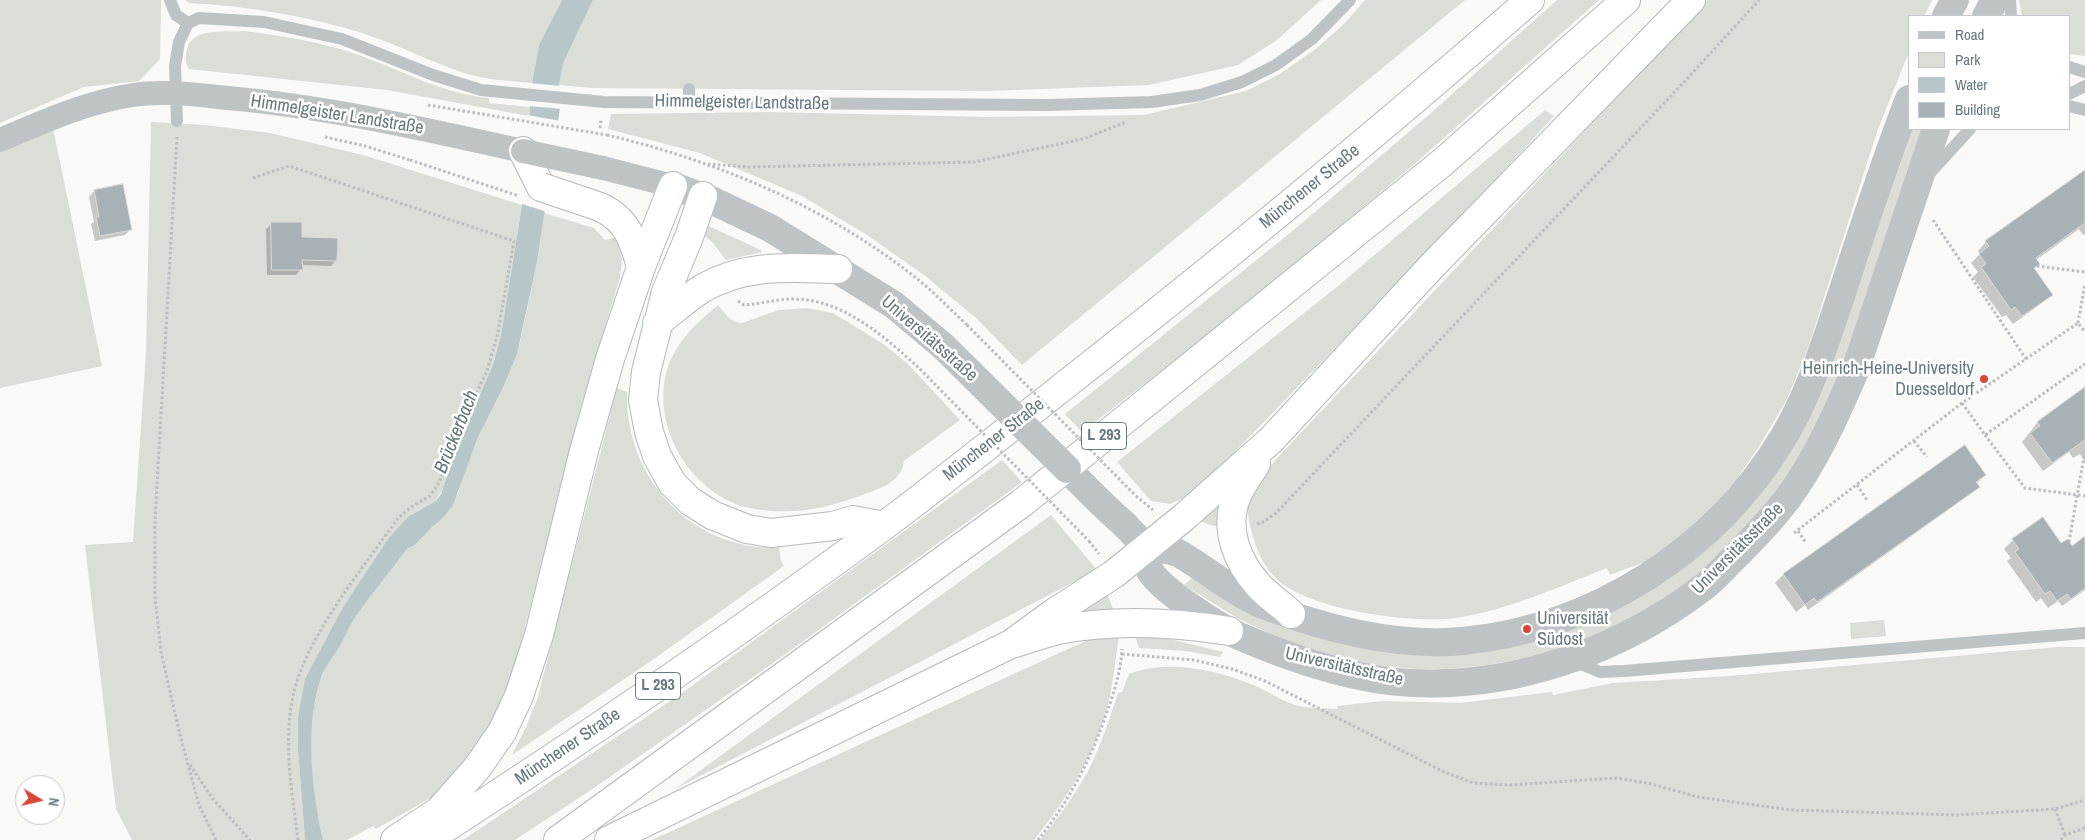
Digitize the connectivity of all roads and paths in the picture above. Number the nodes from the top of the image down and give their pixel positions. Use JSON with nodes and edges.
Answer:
{"nodes":[{"id":1,"x":170,"y":0,"type":"edge"},
{"id":2,"x":1350,"y":0,"type":"edge"},
{"id":3,"x":1530,"y":0,"type":"edge"},
{"id":4,"x":1626,"y":0,"type":"edge"},
{"id":5,"x":1691,"y":0,"type":"edge"},
{"id":6,"x":1759,"y":0,"type":"edge"},
{"id":7,"x":1995,"y":0,"type":"edge"},
{"id":8,"x":2010,"y":0,"type":"edge"},
{"id":9,"x":1964,"y":8,"type":"edge"},
{"id":10,"x":2011,"y":15,"type":"edge"},
{"id":11,"x":188,"y":24,"type":"junction"},
{"id":12,"x":2070,"y":67,"type":"edge"},
{"id":13,"x":2085,"y":72,"type":"edge"},
{"id":14,"x":2085,"y":86,"type":"edge"},
{"id":15,"x":176,"y":93,"type":"junction"},
{"id":16,"x":2070,"y":94,"type":"edge"},
{"id":17,"x":1152,"y":102,"type":"junction"},
{"id":18,"x":1908,"y":102,"type":"edge"},
{"id":19,"x":428,"y":105,"type":"dead end"},
{"id":20,"x":2070,"y":106,"type":"edge"},
{"id":21,"x":2085,"y":110,"type":"edge"},
{"id":22,"x":177,"y":121,"type":"joint"},
{"id":23,"x":1936,"y":130,"type":"edge"},
{"id":24,"x":1969,"y":130,"type":"edge"},
{"id":25,"x":317,"y":135,"type":"dead end"},
{"id":26,"x":0,"y":140,"type":"edge"},
{"id":27,"x":523,"y":151,"type":"junction"},
{"id":28,"x":708,"y":164,"type":"junction"},
{"id":29,"x":253,"y":178,"type":"dead end"},
{"id":30,"x":673,"y":186,"type":"junction"},
{"id":31,"x":1914,"y":191,"type":"junction"},
{"id":32,"x":703,"y":196,"type":"junction"},
{"id":33,"x":523,"y":198,"type":"dead end"},
{"id":34,"x":2037,"y":266,"type":"dead end"},
{"id":35,"x":641,"y":267,"type":"junction"},
{"id":36,"x":838,"y":269,"type":"junction"},
{"id":37,"x":2085,"y":272,"type":"edge"},
{"id":38,"x":2085,"y":284,"type":"edge"},
{"id":39,"x":657,"y":323,"type":"junction"},
{"id":40,"x":2078,"y":323,"type":"junction"},
{"id":41,"x":2085,"y":332,"type":"edge"},
{"id":42,"x":2026,"y":359,"type":"junction"},
{"id":43,"x":2085,"y":364,"type":"edge"},
{"id":44,"x":920,"y":369,"type":"dead end"},
{"id":45,"x":1962,"y":403,"type":"junction"},
{"id":46,"x":1985,"y":435,"type":"junction"},
{"id":47,"x":1271,"y":440,"type":"junction"},
{"id":48,"x":1914,"y":441,"type":"junction"},
{"id":49,"x":2085,"y":451,"type":"edge"},
{"id":50,"x":1928,"y":457,"type":"dead end"},
{"id":51,"x":1857,"y":485,"type":"junction"},
{"id":52,"x":2076,"y":495,"type":"junction"},
{"id":53,"x":1136,"y":496,"type":"dead end"},
{"id":54,"x":2085,"y":496,"type":"edge"},
{"id":55,"x":1867,"y":500,"type":"dead end"},
{"id":56,"x":884,"y":526,"type":"junction"},
{"id":57,"x":1232,"y":530,"type":"junction"},
{"id":58,"x":1798,"y":530,"type":"junction"},
{"id":59,"x":1790,"y":537,"type":"dead end"},
{"id":60,"x":1089,"y":540,"type":"dead end"},
{"id":61,"x":2070,"y":542,"type":"dead end"},
{"id":62,"x":1806,"y":543,"type":"dead end"},
{"id":63,"x":1148,"y":547,"type":"junction"},
{"id":64,"x":1291,"y":614,"type":"junction"},
{"id":65,"x":1229,"y":631,"type":"junction"},
{"id":66,"x":2085,"y":633,"type":"edge"},
{"id":67,"x":1010,"y":644,"type":"junction"},
{"id":68,"x":1571,"y":660,"type":"junction"},
{"id":69,"x":1289,"y":687,"type":"dead end"},
{"id":70,"x":1287,"y":692,"type":"junction"},
{"id":71,"x":188,"y":762,"type":"junction"},
{"id":72,"x":2085,"y":800,"type":"edge"},
{"id":73,"x":2054,"y":809,"type":"junction"},
{"id":74,"x":2085,"y":828,"type":"edge"},
{"id":75,"x":2065,"y":835,"type":"junction"},
{"id":76,"x":216,"y":840,"type":"edge"},
{"id":77,"x":250,"y":840,"type":"edge"},
{"id":78,"x":298,"y":840,"type":"edge"},
{"id":79,"x":396,"y":840,"type":"edge"},
{"id":80,"x":428,"y":840,"type":"edge"},
{"id":81,"x":558,"y":840,"type":"edge"},
{"id":82,"x":609,"y":840,"type":"edge"},
{"id":83,"x":1038,"y":840,"type":"edge"},
{"id":84,"x":2061,"y":840,"type":"edge"}],
"edges":[{"from":1,"to":11,"type":"lane"},
{"from":2,"to":17,"type":"lane","name":"Himmelgeister Landstraße"},
{"from":3,"to":56,"type":"highway","name":"Münchener Straße","number":"L 293"},
{"from":4,"to":81,"type":"highway","number":"L 293"},
{"from":5,"to":47,"type":"highway"},
{"from":6,"to":57,"type":"path"},
{"from":7,"to":9,"type":"street"},
{"from":8,"to":10,"type":"lane"},
{"from":11,"to":15,"type":"lane"},
{"from":11,"to":17,"type":"lane","name":"Himmelgeister Landstraße"},
{"from":12,"to":13,"type":"lane"},
{"from":14,"to":16,"type":"lane"},
{"from":15,"to":22,"type":"lane"},
{"from":15,"to":26,"type":"street","name":"Himmelgeister Landstraße"},
{"from":15,"to":27,"type":"street","name":"Himmelgeister Landstraße"},
{"from":17,"to":28,"type":"path"},
{"from":18,"to":64,"type":"street","name":"Universitätsstraße"},
{"from":19,"to":28,"type":"path","bridge":true},
{"from":20,"to":21,"type":"lane"},
{"from":22,"to":71,"type":"path"},
{"from":23,"to":31,"type":"street","name":"Universitätsstraße"},
{"from":24,"to":31,"type":"lane"},
{"from":25,"to":33,"type":"path","bridge":true},
{"from":27,"to":30,"type":"street","name":"Himmelgeister Landstraße","bridge":true},
{"from":27,"to":35,"type":"highway","bridge":true},
{"from":28,"to":53,"type":"path","bridge":true},
{"from":29,"to":78,"type":"path"},
{"from":30,"to":32,"type":"street","name":"Universitätsstraße"},
{"from":30,"to":35,"type":"highway"},
{"from":31,"to":42,"type":"path"},
{"from":31,"to":68,"type":"street","name":"Universitätsstraße"},
{"from":32,"to":36,"type":"street","name":"Universitätsstraße"},
{"from":32,"to":39,"type":"highway"},
{"from":34,"to":37,"type":"path"},
{"from":35,"to":79,"type":"highway"},
{"from":36,"to":39,"type":"highway"},
{"from":36,"to":63,"type":"street","name":"Universitätsstraße","bridge":true},
{"from":38,"to":40,"type":"path"},
{"from":39,"to":56,"type":"highway"},
{"from":40,"to":41,"type":"path"},
{"from":40,"to":42,"type":"path"},
{"from":42,"to":45,"type":"path"},
{"from":43,"to":46,"type":"path"},
{"from":44,"to":60,"type":"path","bridge":true},
{"from":45,"to":46,"type":"path"},
{"from":45,"to":48,"type":"path"},
{"from":46,"to":52,"type":"path"},
{"from":47,"to":57,"type":"highway"},
{"from":47,"to":63,"type":"highway"},
{"from":48,"to":50,"type":"path"},
{"from":48,"to":51,"type":"path"},
{"from":49,"to":52,"type":"path"},
{"from":51,"to":55,"type":"path"},
{"from":51,"to":58,"type":"path"},
{"from":52,"to":54,"type":"path"},
{"from":52,"to":61,"type":"path"},
{"from":56,"to":80,"type":"highway","name":"Münchener Straße","number":"L 293"},
{"from":57,"to":64,"type":"highway"},
{"from":58,"to":59,"type":"path"},
{"from":58,"to":62,"type":"path"},
{"from":63,"to":64,"type":"street","name":"Universitätsstraße"},
{"from":63,"to":65,"type":"street","name":"Universitätsstraße"},
{"from":63,"to":67,"type":"highway"},
{"from":65,"to":67,"type":"highway"},
{"from":65,"to":68,"type":"street","name":"Universitätsstraße"},
{"from":66,"to":68,"type":"lane"},
{"from":67,"to":82,"type":"highway"},
{"from":69,"to":70,"type":"path"},
{"from":70,"to":73,"type":"path"},
{"from":70,"to":83,"type":"path"},
{"from":71,"to":76,"type":"path"},
{"from":71,"to":77,"type":"path"},
{"from":72,"to":73,"type":"path"},
{"from":73,"to":75,"type":"path"},
{"from":74,"to":75,"type":"path"},
{"from":75,"to":84,"type":"path"}]}
